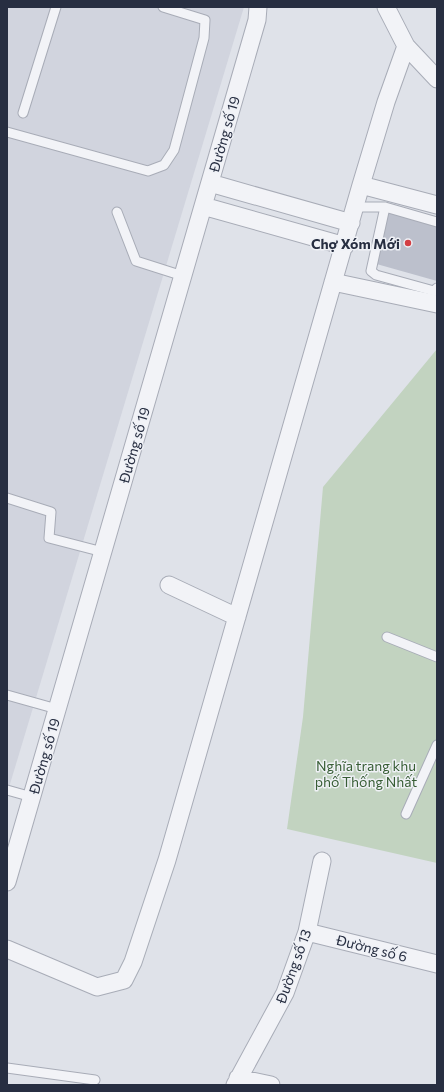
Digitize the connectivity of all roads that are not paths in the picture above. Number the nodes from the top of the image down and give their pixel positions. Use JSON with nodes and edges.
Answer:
{"nodes":[{"id":1,"x":56,"y":7,"type":"edge"},
{"id":2,"x":163,"y":7,"type":"edge"},
{"id":3,"x":258,"y":7,"type":"edge"},
{"id":4,"x":386,"y":7,"type":"edge"},
{"id":5,"x":406,"y":46,"type":"junction"},
{"id":6,"x":437,"y":79,"type":"edge"},
{"id":7,"x":23,"y":113,"type":"dead end"},
{"id":8,"x":7,"y":132,"type":"edge"},
{"id":9,"x":210,"y":184,"type":"junction"},
{"id":10,"x":361,"y":186,"type":"junction"},
{"id":11,"x":437,"y":204,"type":"edge"},
{"id":12,"x":203,"y":206,"type":"junction"},
{"id":13,"x":356,"y":207,"type":"junction"},
{"id":14,"x":385,"y":207,"type":"junction"},
{"id":15,"x":116,"y":212,"type":"dead end"},
{"id":16,"x":437,"y":222,"type":"edge"},
{"id":17,"x":351,"y":223,"type":"junction"},
{"id":18,"x":344,"y":246,"type":"junction"},
{"id":19,"x":183,"y":276,"type":"junction"},
{"id":20,"x":333,"y":282,"type":"junction"},
{"id":21,"x":437,"y":288,"type":"edge"},
{"id":22,"x":437,"y":304,"type":"edge"},
{"id":23,"x":7,"y":498,"type":"edge"},
{"id":24,"x":103,"y":552,"type":"junction"},
{"id":25,"x":169,"y":585,"type":"dead end"},
{"id":26,"x":237,"y":617,"type":"junction"},
{"id":27,"x":387,"y":637,"type":"dead end"},
{"id":28,"x":437,"y":657,"type":"edge"},
{"id":29,"x":7,"y":695,"type":"edge"},
{"id":30,"x":57,"y":709,"type":"junction"},
{"id":31,"x":437,"y":745,"type":"edge"},
{"id":32,"x":7,"y":790,"type":"edge"},
{"id":33,"x":32,"y":798,"type":"junction"},
{"id":34,"x":406,"y":814,"type":"dead end"},
{"id":35,"x":322,"y":861,"type":"dead end"},
{"id":36,"x":7,"y":882,"type":"edge"},
{"id":37,"x":307,"y":932,"type":"junction"},
{"id":38,"x":7,"y":949,"type":"edge"},
{"id":39,"x":437,"y":964,"type":"edge"},
{"id":40,"x":7,"y":1068,"type":"edge"},
{"id":41,"x":95,"y":1080,"type":"dead end"},
{"id":42,"x":236,"y":1082,"type":"edge"},
{"id":43,"x":271,"y":1085,"type":"edge"}],
"edges":[{"from":1,"to":7,"type":"lane"},
{"from":2,"to":8,"type":"lane"},
{"from":3,"to":9,"type":"street","name":"Đường số 19"},
{"from":4,"to":5,"type":"street"},
{"from":5,"to":6,"type":"street"},
{"from":5,"to":10,"type":"street"},
{"from":9,"to":12,"type":"street","name":"Đường số 19"},
{"from":9,"to":17,"type":"street"},
{"from":10,"to":11,"type":"street"},
{"from":10,"to":13,"type":"street"},
{"from":12,"to":18,"type":"street"},
{"from":12,"to":19,"type":"street","name":"Đường số 19"},
{"from":13,"to":14,"type":"lane"},
{"from":13,"to":17,"type":"street"},
{"from":14,"to":16,"type":"lane"},
{"from":14,"to":21,"type":"lane"},
{"from":15,"to":19,"type":"lane"},
{"from":17,"to":18,"type":"street"},
{"from":18,"to":20,"type":"street"},
{"from":19,"to":24,"type":"street","name":"Đường số 19"},
{"from":20,"to":22,"type":"street"},
{"from":20,"to":26,"type":"street"},
{"from":23,"to":24,"type":"lane"},
{"from":24,"to":30,"type":"street","name":"Đường số 19"},
{"from":25,"to":26,"type":"street"},
{"from":26,"to":38,"type":"street"},
{"from":27,"to":28,"type":"lane"},
{"from":29,"to":30,"type":"lane"},
{"from":30,"to":33,"type":"street","name":"Đường số 19"},
{"from":31,"to":34,"type":"lane"},
{"from":32,"to":33,"type":"lane"},
{"from":33,"to":36,"type":"street","name":"Đường số 19"},
{"from":35,"to":37,"type":"street","name":"Đường số 13"},
{"from":37,"to":39,"type":"street","name":"Đường số 6"},
{"from":37,"to":42,"type":"street","name":"Đường số 13"},
{"from":40,"to":41,"type":"lane"},
{"from":42,"to":43,"type":"street"}]}
